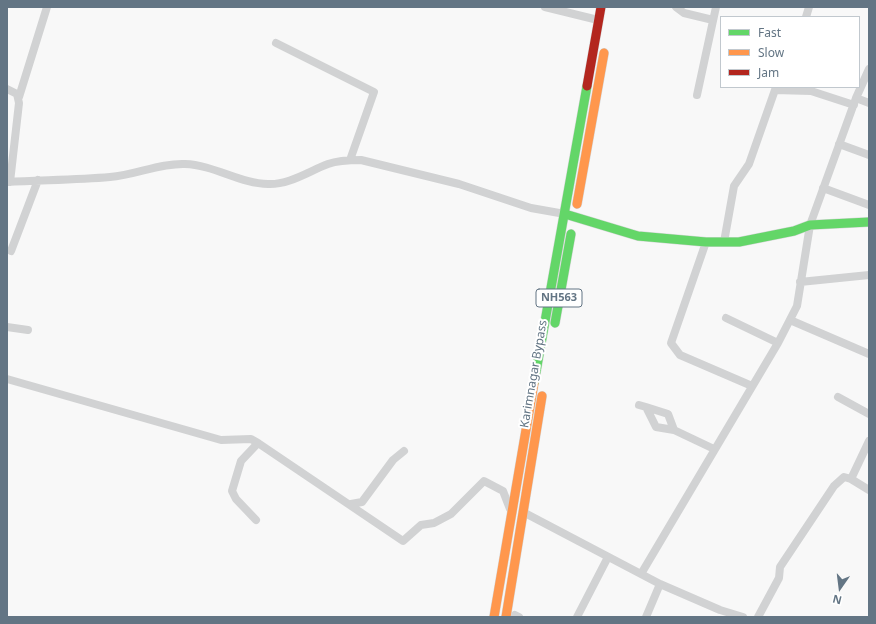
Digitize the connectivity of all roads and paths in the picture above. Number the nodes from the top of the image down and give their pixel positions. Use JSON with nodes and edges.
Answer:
{"nodes":[{"id":1,"x":47,"y":7,"type":"edge"},
{"id":2,"x":545,"y":7,"type":"edge"},
{"id":3,"x":601,"y":7,"type":"edge"},
{"id":4,"x":676,"y":7,"type":"edge"},
{"id":5,"x":716,"y":7,"type":"edge"},
{"id":6,"x":598,"y":20,"type":"junction"},
{"id":7,"x":713,"y":20,"type":"junction"},
{"id":8,"x":276,"y":43,"type":"dead end"},
{"id":9,"x":605,"y":44,"type":"dead end"},
{"id":10,"x":869,"y":69,"type":"edge"},
{"id":11,"x":776,"y":88,"type":"edge"},
{"id":12,"x":7,"y":89,"type":"edge"},
{"id":13,"x":808,"y":89,"type":"edge"},
{"id":14,"x":697,"y":95,"type":"dead end"},
{"id":15,"x":19,"y":97,"type":"junction"},
{"id":16,"x":855,"y":102,"type":"junction"},
{"id":17,"x":869,"y":103,"type":"edge"},
{"id":18,"x":839,"y":144,"type":"junction"},
{"id":19,"x":869,"y":155,"type":"edge"},
{"id":20,"x":350,"y":160,"type":"junction"},
{"id":21,"x":38,"y":180,"type":"junction"},
{"id":22,"x":9,"y":182,"type":"edge"},
{"id":23,"x":823,"y":188,"type":"junction"},
{"id":24,"x":869,"y":205,"type":"edge"},
{"id":25,"x":565,"y":214,"type":"junction"},
{"id":26,"x":575,"y":217,"type":"junction"},
{"id":27,"x":869,"y":222,"type":"edge"},
{"id":28,"x":810,"y":225,"type":"junction"},
{"id":29,"x":706,"y":242,"type":"junction"},
{"id":30,"x":724,"y":242,"type":"junction"},
{"id":31,"x":11,"y":251,"type":"dead end"},
{"id":32,"x":869,"y":274,"type":"edge"},
{"id":33,"x":800,"y":282,"type":"junction"},
{"id":34,"x":726,"y":318,"type":"dead end"},
{"id":35,"x":790,"y":320,"type":"junction"},
{"id":36,"x":7,"y":327,"type":"edge"},
{"id":37,"x":28,"y":330,"type":"dead end"},
{"id":38,"x":553,"y":333,"type":"dead end"},
{"id":39,"x":778,"y":343,"type":"junction"},
{"id":40,"x":869,"y":354,"type":"edge"},
{"id":41,"x":549,"y":355,"type":"dead end"},
{"id":42,"x":7,"y":380,"type":"edge"},
{"id":43,"x":752,"y":386,"type":"junction"},
{"id":44,"x":838,"y":397,"type":"dead end"},
{"id":45,"x":869,"y":414,"type":"edge"},
{"id":46,"x":674,"y":430,"type":"junction"},
{"id":47,"x":869,"y":441,"type":"edge"},
{"id":48,"x":258,"y":443,"type":"junction"},
{"id":49,"x":714,"y":449,"type":"junction"},
{"id":50,"x":404,"y":451,"type":"dead end"},
{"id":51,"x":851,"y":478,"type":"junction"},
{"id":52,"x":869,"y":490,"type":"edge"},
{"id":53,"x":351,"y":504,"type":"junction"},
{"id":54,"x":511,"y":510,"type":"junction"},
{"id":55,"x":523,"y":512,"type":"junction"},
{"id":56,"x":256,"y":520,"type":"dead end"},
{"id":57,"x":608,"y":557,"type":"junction"},
{"id":58,"x":641,"y":574,"type":"junction"},
{"id":59,"x":660,"y":584,"type":"junction"},
{"id":60,"x":510,"y":589,"type":"junction"},
{"id":61,"x":514,"y":616,"type":"edge"},
{"id":62,"x":494,"y":617,"type":"edge"},
{"id":63,"x":578,"y":617,"type":"edge"},
{"id":64,"x":646,"y":617,"type":"edge"},
{"id":65,"x":742,"y":617,"type":"edge"},
{"id":66,"x":758,"y":617,"type":"edge"}],
"edges":[{"from":1,"to":15,"type":"street"},
{"from":2,"to":6,"type":"street"},
{"from":3,"to":6,"type":"main road","number":"NH563"},
{"from":4,"to":7,"type":"street"},
{"from":5,"to":7,"type":"street"},
{"from":6,"to":25,"type":"main road","number":"NH563"},
{"from":7,"to":14,"type":"street"},
{"from":8,"to":20,"type":"street"},
{"from":9,"to":26,"type":"main road","name":"Karimnagar Bypass","number":"NH563"},
{"from":10,"to":16,"type":"street"},
{"from":11,"to":13,"type":"street"},
{"from":11,"to":30,"type":"street"},
{"from":12,"to":15,"type":"street"},
{"from":13,"to":16,"type":"street"},
{"from":15,"to":22,"type":"street"},
{"from":16,"to":17,"type":"street"},
{"from":16,"to":18,"type":"street"},
{"from":18,"to":19,"type":"street"},
{"from":18,"to":23,"type":"street"},
{"from":20,"to":21,"type":"street"},
{"from":20,"to":25,"type":"street"},
{"from":21,"to":22,"type":"street"},
{"from":21,"to":31,"type":"street"},
{"from":23,"to":24,"type":"street"},
{"from":23,"to":28,"type":"street"},
{"from":25,"to":26,"type":"main road"},
{"from":25,"to":54,"type":"main road","number":"NH563"},
{"from":26,"to":29,"type":"main road"},
{"from":26,"to":38,"type":"main road","name":"Karimnagar Bypass","number":"NH563"},
{"from":27,"to":28,"type":"main road"},
{"from":28,"to":30,"type":"main road"},
{"from":28,"to":33,"type":"street"},
{"from":29,"to":30,"type":"main road"},
{"from":29,"to":43,"type":"street"},
{"from":32,"to":33,"type":"street"},
{"from":33,"to":35,"type":"street"},
{"from":34,"to":39,"type":"street"},
{"from":35,"to":39,"type":"street"},
{"from":35,"to":40,"type":"street"},
{"from":36,"to":37,"type":"street"},
{"from":39,"to":43,"type":"street"},
{"from":41,"to":55,"type":"main road","name":"Karimnagar Bypass"},
{"from":42,"to":48,"type":"street"},
{"from":43,"to":49,"type":"street"},
{"from":44,"to":45,"type":"street"},
{"from":46,"to":46,"type":"street"},
{"from":46,"to":49,"type":"street"},
{"from":47,"to":51,"type":"street"},
{"from":48,"to":53,"type":"street"},
{"from":48,"to":56,"type":"street"},
{"from":49,"to":58,"type":"street"},
{"from":50,"to":53,"type":"street"},
{"from":51,"to":52,"type":"street"},
{"from":51,"to":66,"type":"street"},
{"from":53,"to":54,"type":"street"},
{"from":54,"to":62,"type":"main road","number":"NH563"},
{"from":55,"to":57,"type":"street"},
{"from":55,"to":60,"type":"main road","name":"Karimnagar Bypass"},
{"from":57,"to":58,"type":"street"},
{"from":57,"to":63,"type":"street"},
{"from":58,"to":59,"type":"street"},
{"from":59,"to":64,"type":"street"},
{"from":59,"to":65,"type":"street"},
{"from":60,"to":61,"type":"main road"},
{"from":60,"to":61,"type":"main road","name":"Karimnagar Bypass"}]}
